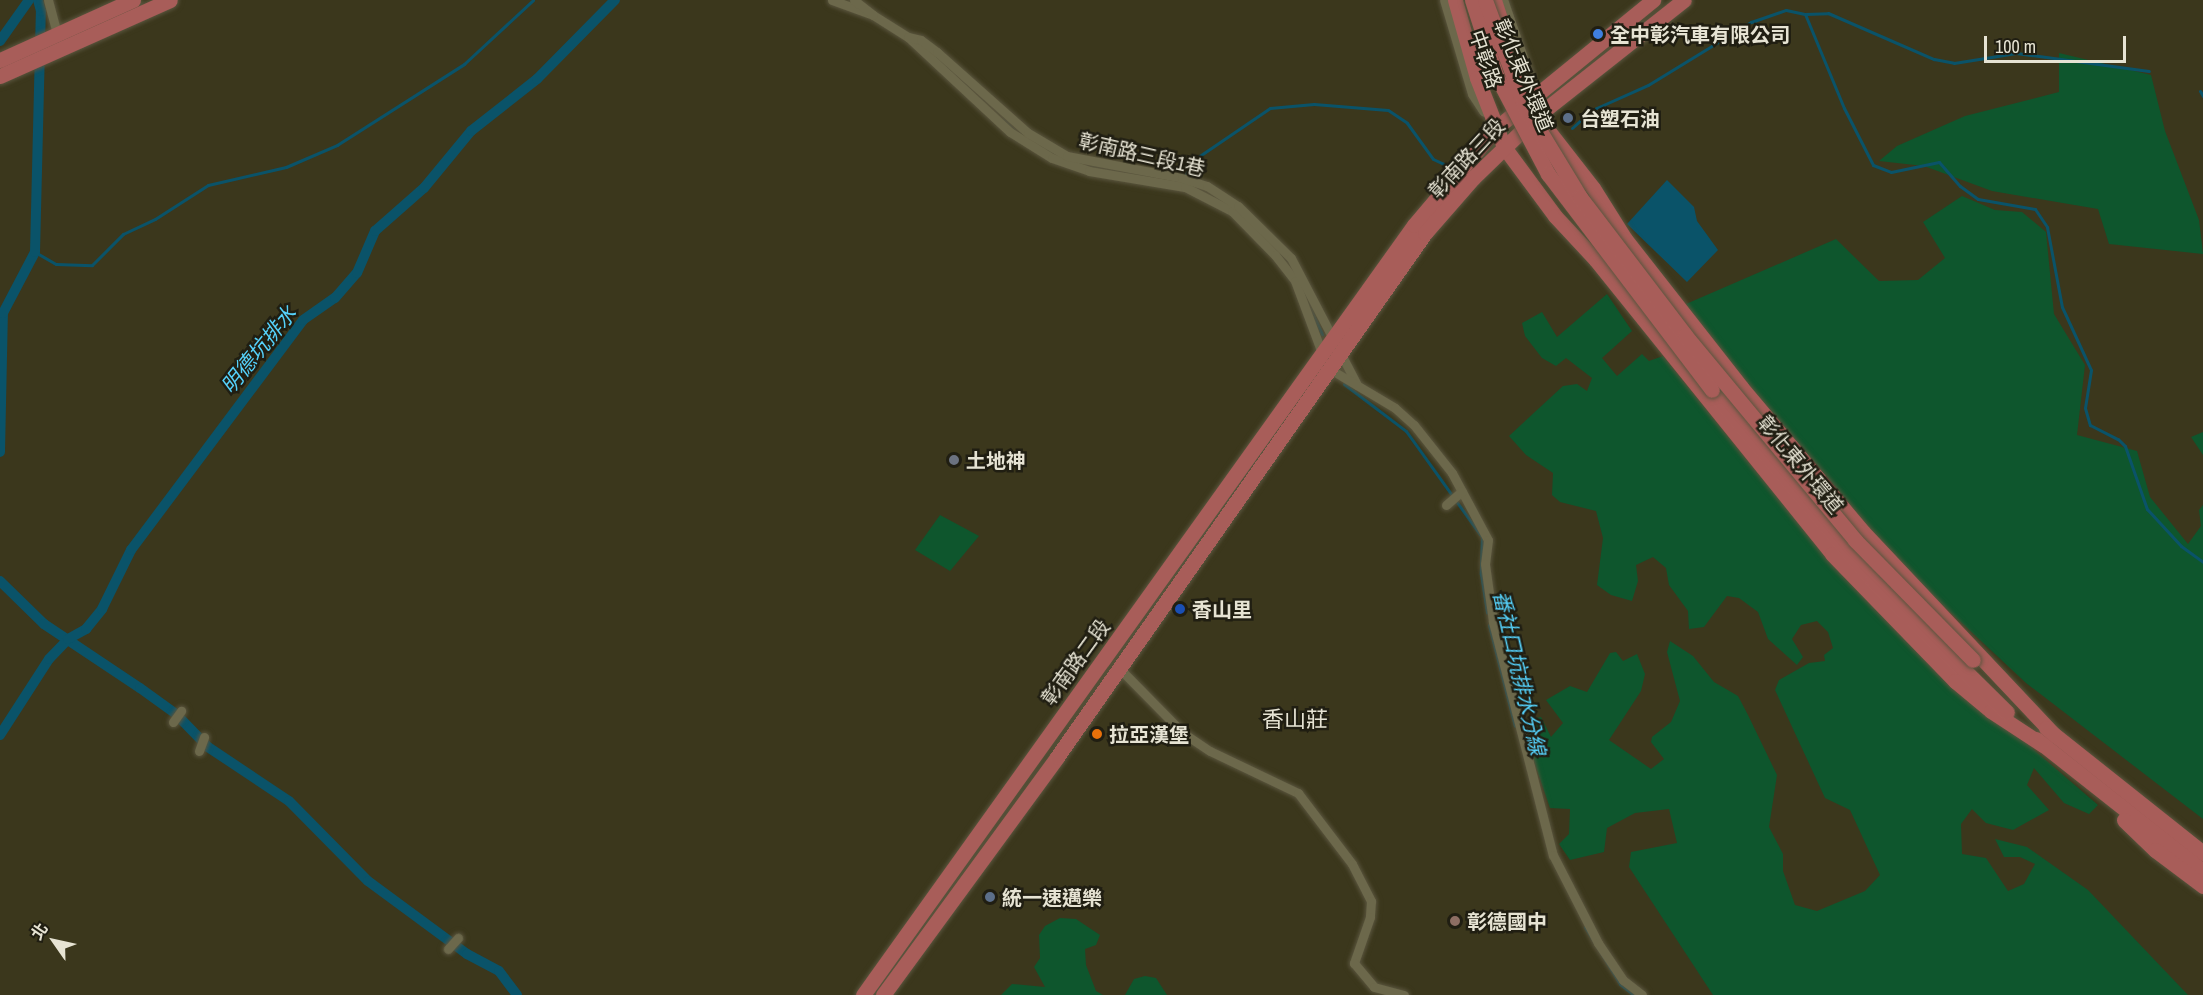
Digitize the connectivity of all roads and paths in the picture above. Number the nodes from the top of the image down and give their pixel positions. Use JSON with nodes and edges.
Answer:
{"nodes":[{"id":1,"x":48,"y":0,"type":"edge"},
{"id":2,"x":133,"y":0,"type":"edge"},
{"id":3,"x":170,"y":0,"type":"edge"},
{"id":4,"x":832,"y":0,"type":"edge"},
{"id":5,"x":854,"y":0,"type":"edge"},
{"id":6,"x":1446,"y":0,"type":"edge"},
{"id":7,"x":1455,"y":0,"type":"edge"},
{"id":8,"x":1472,"y":0,"type":"edge"},
{"id":9,"x":1485,"y":0,"type":"edge"},
{"id":10,"x":1494,"y":0,"type":"edge"},
{"id":11,"x":1502,"y":0,"type":"edge"},
{"id":12,"x":1653,"y":0,"type":"edge"},
{"id":13,"x":1684,"y":0,"type":"edge"},
{"id":14,"x":873,"y":15,"type":"junction"},
{"id":15,"x":57,"y":34,"type":"junction"},
{"id":16,"x":908,"y":37,"type":"junction"},
{"id":17,"x":0,"y":60,"type":"edge"},
{"id":18,"x":0,"y":76,"type":"edge"},
{"id":19,"x":1529,"y":98,"type":"junction"},
{"id":20,"x":1537,"y":116,"type":"junction"},
{"id":21,"x":1496,"y":128,"type":"junction"},
{"id":22,"x":1504,"y":147,"type":"junction"},
{"id":23,"x":1331,"y":340,"type":"junction"},
{"id":24,"x":1322,"y":354,"type":"junction"},
{"id":25,"x":1341,"y":356,"type":"junction"},
{"id":26,"x":1330,"y":372,"type":"junction"},
{"id":27,"x":1357,"y":385,"type":"junction"},
{"id":28,"x":1462,"y":491,"type":"junction"},
{"id":29,"x":1446,"y":505,"type":"dead end"},
{"id":30,"x":1106,"y":655,"type":"junction"},
{"id":31,"x":1968,"y":666,"type":"junction"},
{"id":32,"x":1119,"y":668,"type":"junction"},
{"id":33,"x":181,"y":711,"type":"dead end"},
{"id":34,"x":173,"y":722,"type":"dead end"},
{"id":35,"x":204,"y":737,"type":"dead end"},
{"id":36,"x":2048,"y":740,"type":"junction"},
{"id":37,"x":199,"y":751,"type":"dead end"},
{"id":38,"x":2102,"y":785,"type":"junction"},
{"id":39,"x":2203,"y":843,"type":"edge"},
{"id":40,"x":2203,"y":853,"type":"edge"},
{"id":41,"x":2203,"y":871,"type":"edge"},
{"id":42,"x":2203,"y":886,"type":"edge"},
{"id":43,"x":458,"y":938,"type":"dead end"},
{"id":44,"x":448,"y":949,"type":"dead end"},
{"id":45,"x":878,"y":974,"type":"junction"},
{"id":46,"x":888,"y":989,"type":"edge"},
{"id":47,"x":863,"y":995,"type":"edge"},
{"id":48,"x":1404,"y":995,"type":"edge"},
{"id":49,"x":1642,"y":995,"type":"edge"}],
"edges":[{"from":1,"to":15,"type":"street"},
{"from":2,"to":15,"type":"main road"},
{"from":3,"to":18,"type":"main road"},
{"from":4,"to":14,"type":"street","name":"彰南路三段1巷"},
{"from":5,"to":14,"type":"street","name":"彰南路三段1巷"},
{"from":6,"to":21,"type":"street","name":"中彰路"},
{"from":7,"to":21,"type":"main road"},
{"from":8,"to":31,"type":"main road","name":"彰化東外環道","bridge":true},
{"from":9,"to":31,"type":"main road","name":"彰化東外環道","bridge":true},
{"from":10,"to":19,"type":"main road","name":"彰化東外環道"},
{"from":11,"to":19,"type":"street","name":"中彰路"},
{"from":12,"to":19,"type":"main road","name":"彰南路三段"},
{"from":13,"to":20,"type":"main road","name":"彰南路三段"},
{"from":14,"to":16,"type":"street","name":"彰南路三段1巷"},
{"from":15,"to":17,"type":"main road"},
{"from":16,"to":23,"type":"street","name":"彰南路三段1巷"},
{"from":16,"to":24,"type":"street","name":"彰南路三段1巷"},
{"from":19,"to":20,"type":"main road","name":"彰化東外環道"},
{"from":19,"to":21,"type":"main road","name":"彰南路三段"},
{"from":20,"to":22,"type":"main road","name":"彰南路三段"},
{"from":20,"to":36,"type":"main road","name":"彰化東外環道"},
{"from":21,"to":22,"type":"main road"},
{"from":21,"to":23,"type":"main road","name":"彰南路三段"},
{"from":22,"to":25,"type":"main road","name":"彰南路三段"},
{"from":22,"to":36,"type":"main road"},
{"from":23,"to":24,"type":"main road","name":"彰南路三段"},
{"from":23,"to":25,"type":"street","name":"彰南路三段1巷"},
{"from":24,"to":26,"type":"street","name":"彰南路三段1巷"},
{"from":24,"to":30,"type":"main road","name":"彰南路二段"},
{"from":25,"to":26,"type":"main road","name":"彰南路三段"},
{"from":25,"to":27,"type":"street","name":"彰南路三段1巷"},
{"from":26,"to":27,"type":"street"},
{"from":26,"to":32,"type":"main road","name":"彰南路二段"},
{"from":27,"to":28,"type":"street"},
{"from":28,"to":29,"type":"street"},
{"from":28,"to":49,"type":"street"},
{"from":30,"to":32,"type":"main road"},
{"from":30,"to":45,"type":"main road","name":"彰南路二段"},
{"from":31,"to":36,"type":"main road","name":"彰化東外環道"},
{"from":32,"to":46,"type":"main road","name":"彰南路二段"},
{"from":32,"to":48,"type":"street"},
{"from":33,"to":34,"type":"street"},
{"from":35,"to":37,"type":"street"},
{"from":36,"to":38,"type":"main road","name":"彰化東外環道"},
{"from":38,"to":39,"type":"main road"},
{"from":38,"to":40,"type":"main road","name":"彰化東外環道"},
{"from":38,"to":41,"type":"main road","name":"彰化東外環道"},
{"from":38,"to":42,"type":"main road"},
{"from":43,"to":44,"type":"street"},
{"from":45,"to":46,"type":"main road"},
{"from":45,"to":47,"type":"main road","name":"彰南路二段"}]}
